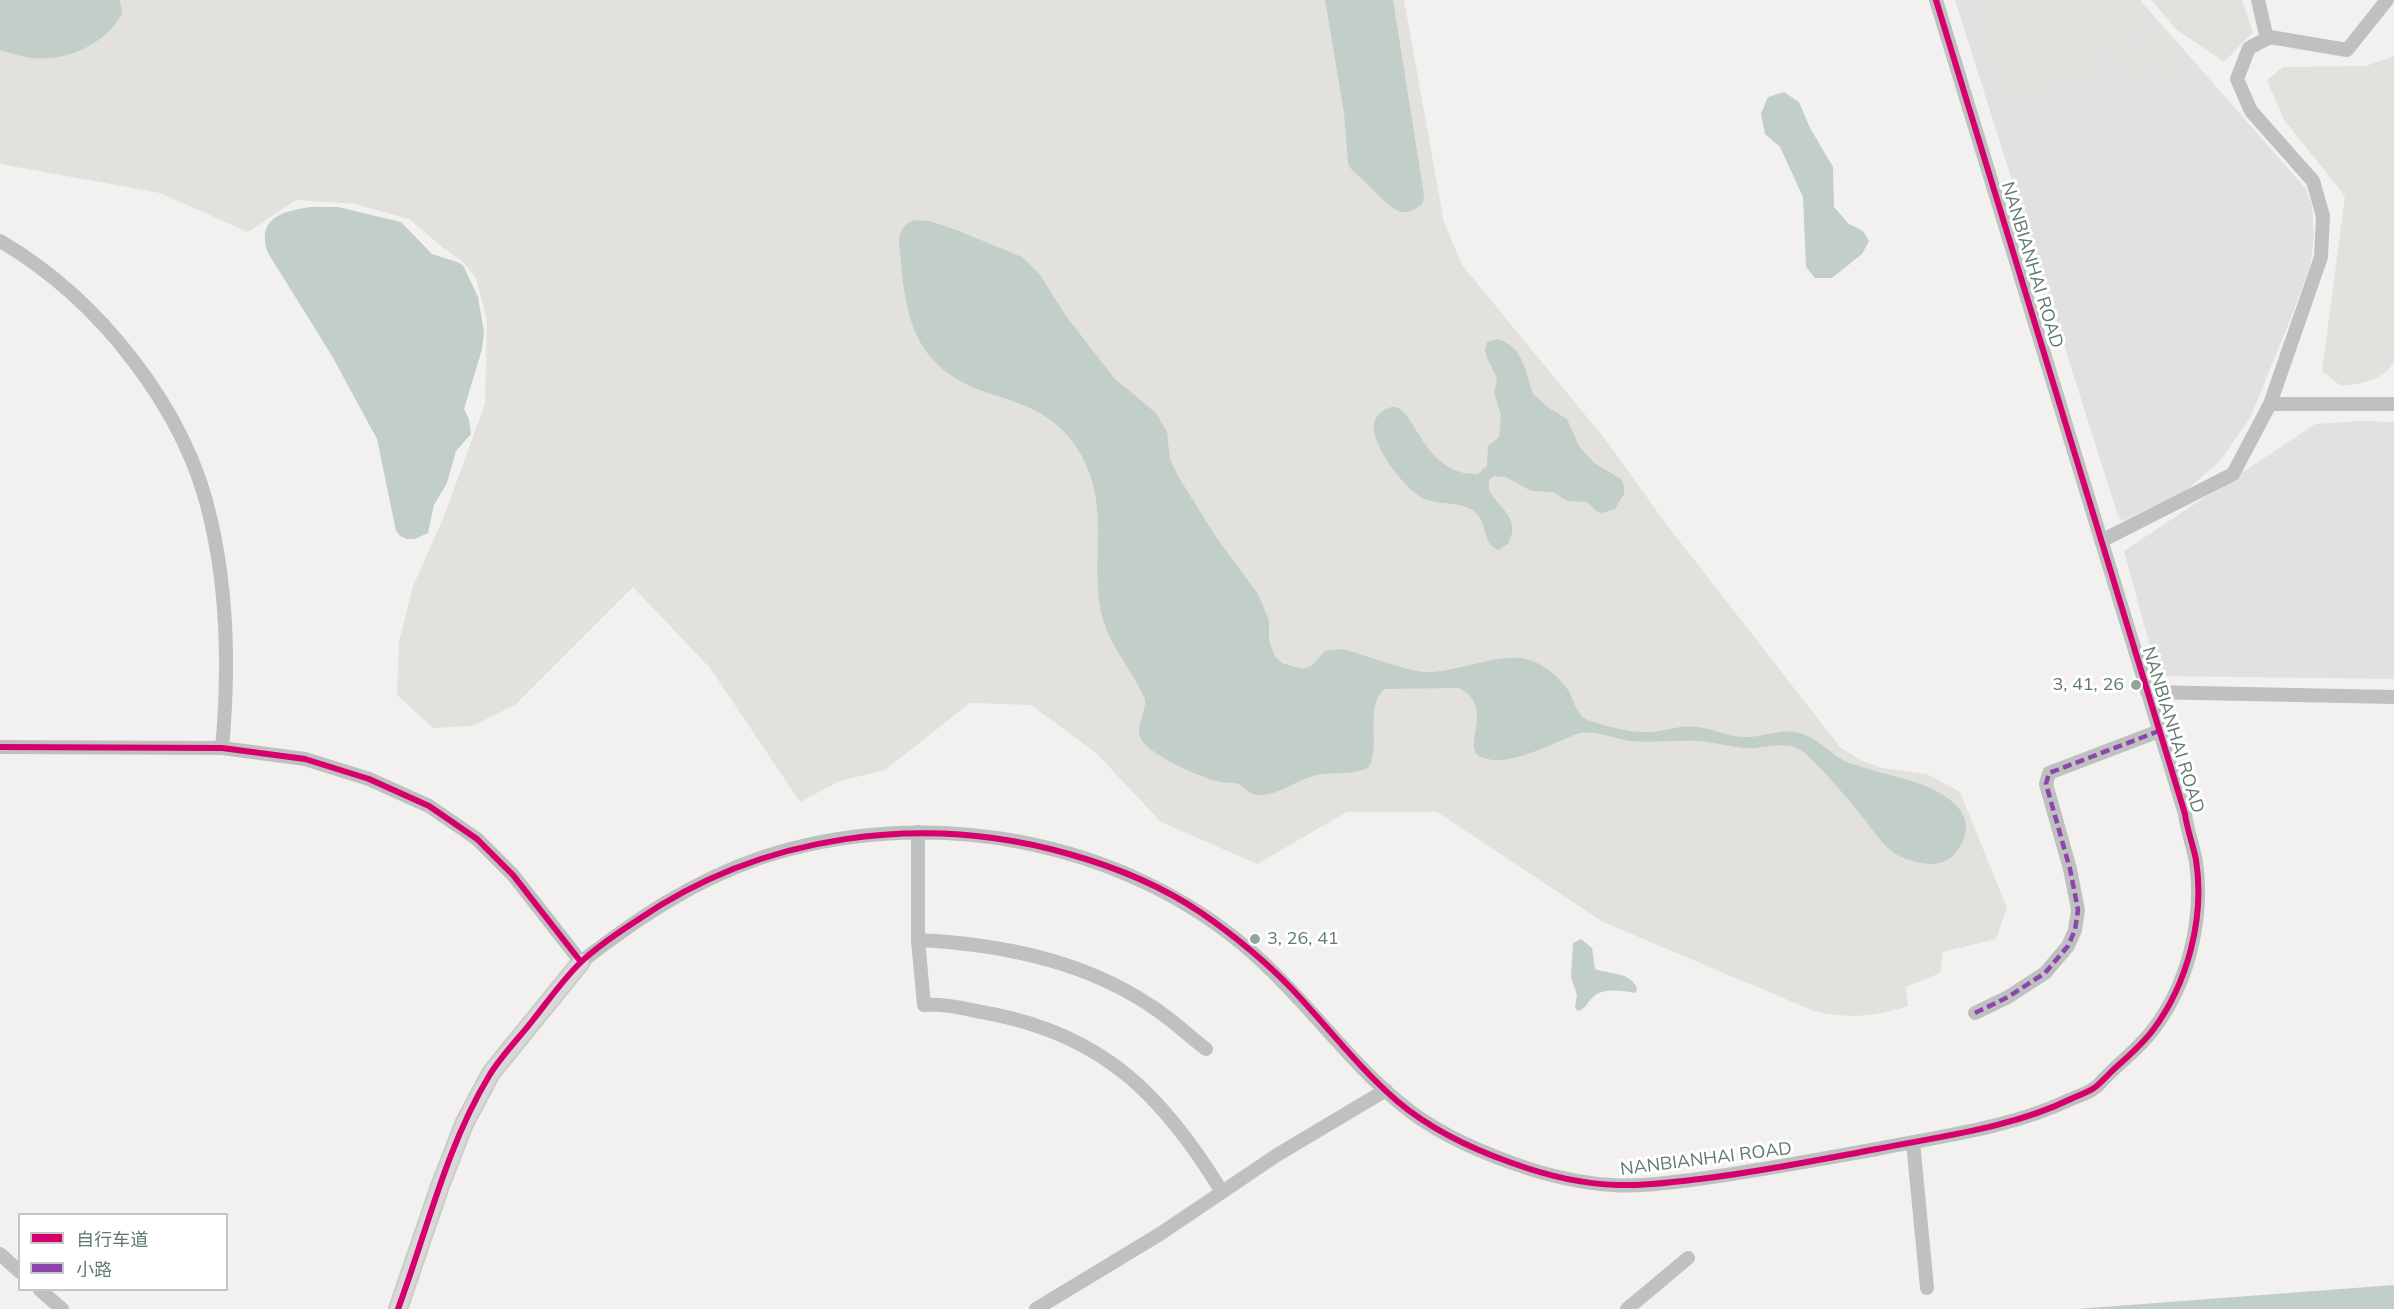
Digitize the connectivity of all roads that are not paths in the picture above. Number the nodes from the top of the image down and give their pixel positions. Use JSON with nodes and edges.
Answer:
{"nodes":[{"id":1,"x":1936,"y":0,"type":"edge"},
{"id":2,"x":2258,"y":0,"type":"edge"},
{"id":3,"x":2387,"y":0,"type":"edge"},
{"id":4,"x":2267,"y":39,"type":"junction"},
{"id":5,"x":0,"y":241,"type":"edge"},
{"id":6,"x":2270,"y":404,"type":"junction"},
{"id":7,"x":2394,"y":404,"type":"edge"},
{"id":8,"x":2101,"y":541,"type":"junction"},
{"id":9,"x":2147,"y":692,"type":"junction"},
{"id":10,"x":2394,"y":698,"type":"edge"},
{"id":11,"x":2159,"y":731,"type":"junction"},
{"id":12,"x":0,"y":747,"type":"edge"},
{"id":13,"x":222,"y":748,"type":"junction"},
{"id":14,"x":918,"y":832,"type":"junction"},
{"id":15,"x":918,"y":940,"type":"junction"},
{"id":16,"x":581,"y":962,"type":"junction"},
{"id":17,"x":1975,"y":1013,"type":"dead end"},
{"id":18,"x":1206,"y":1049,"type":"dead end"},
{"id":19,"x":1386,"y":1090,"type":"junction"},
{"id":20,"x":1914,"y":1142,"type":"junction"},
{"id":21,"x":1222,"y":1192,"type":"junction"},
{"id":22,"x":0,"y":1254,"type":"edge"},
{"id":23,"x":1688,"y":1258,"type":"dead end"},
{"id":24,"x":18,"y":1270,"type":"edge"},
{"id":25,"x":1928,"y":1288,"type":"dead end"},
{"id":26,"x":41,"y":1291,"type":"edge"},
{"id":27,"x":62,"y":1309,"type":"edge"},
{"id":28,"x":398,"y":1309,"type":"edge"},
{"id":29,"x":1036,"y":1309,"type":"edge"},
{"id":30,"x":1627,"y":1309,"type":"edge"}],
"edges":[{"from":1,"to":8,"type":"street","name":"NANBIANHAI ROAD"},
{"from":2,"to":4,"type":"street"},
{"from":3,"to":4,"type":"street"},
{"from":4,"to":6,"type":"street"},
{"from":5,"to":13,"type":"street"},
{"from":6,"to":7,"type":"street"},
{"from":6,"to":8,"type":"street"},
{"from":8,"to":9,"type":"street","name":"NANBIANHAI ROAD"},
{"from":9,"to":10,"type":"street"},
{"from":9,"to":11,"type":"street","name":"NANBIANHAI ROAD"},
{"from":11,"to":17,"type":"street"},
{"from":11,"to":20,"type":"street","name":"NANBIANHAI ROAD"},
{"from":12,"to":13,"type":"street"},
{"from":13,"to":16,"type":"street"},
{"from":14,"to":15,"type":"street"},
{"from":14,"to":16,"type":"street","name":"NANBIANHAI ROAD"},
{"from":14,"to":19,"type":"street","name":"NANBIANHAI ROAD"},
{"from":15,"to":18,"type":"street"},
{"from":15,"to":21,"type":"street"},
{"from":16,"to":28,"type":"main road","name":"NANBIANHAI ROAD"},
{"from":19,"to":20,"type":"street","name":"NANBIANHAI ROAD"},
{"from":19,"to":21,"type":"street"},
{"from":20,"to":25,"type":"street"},
{"from":21,"to":29,"type":"street"},
{"from":22,"to":24,"type":"street"},
{"from":23,"to":30,"type":"street"},
{"from":26,"to":27,"type":"street"}]}
